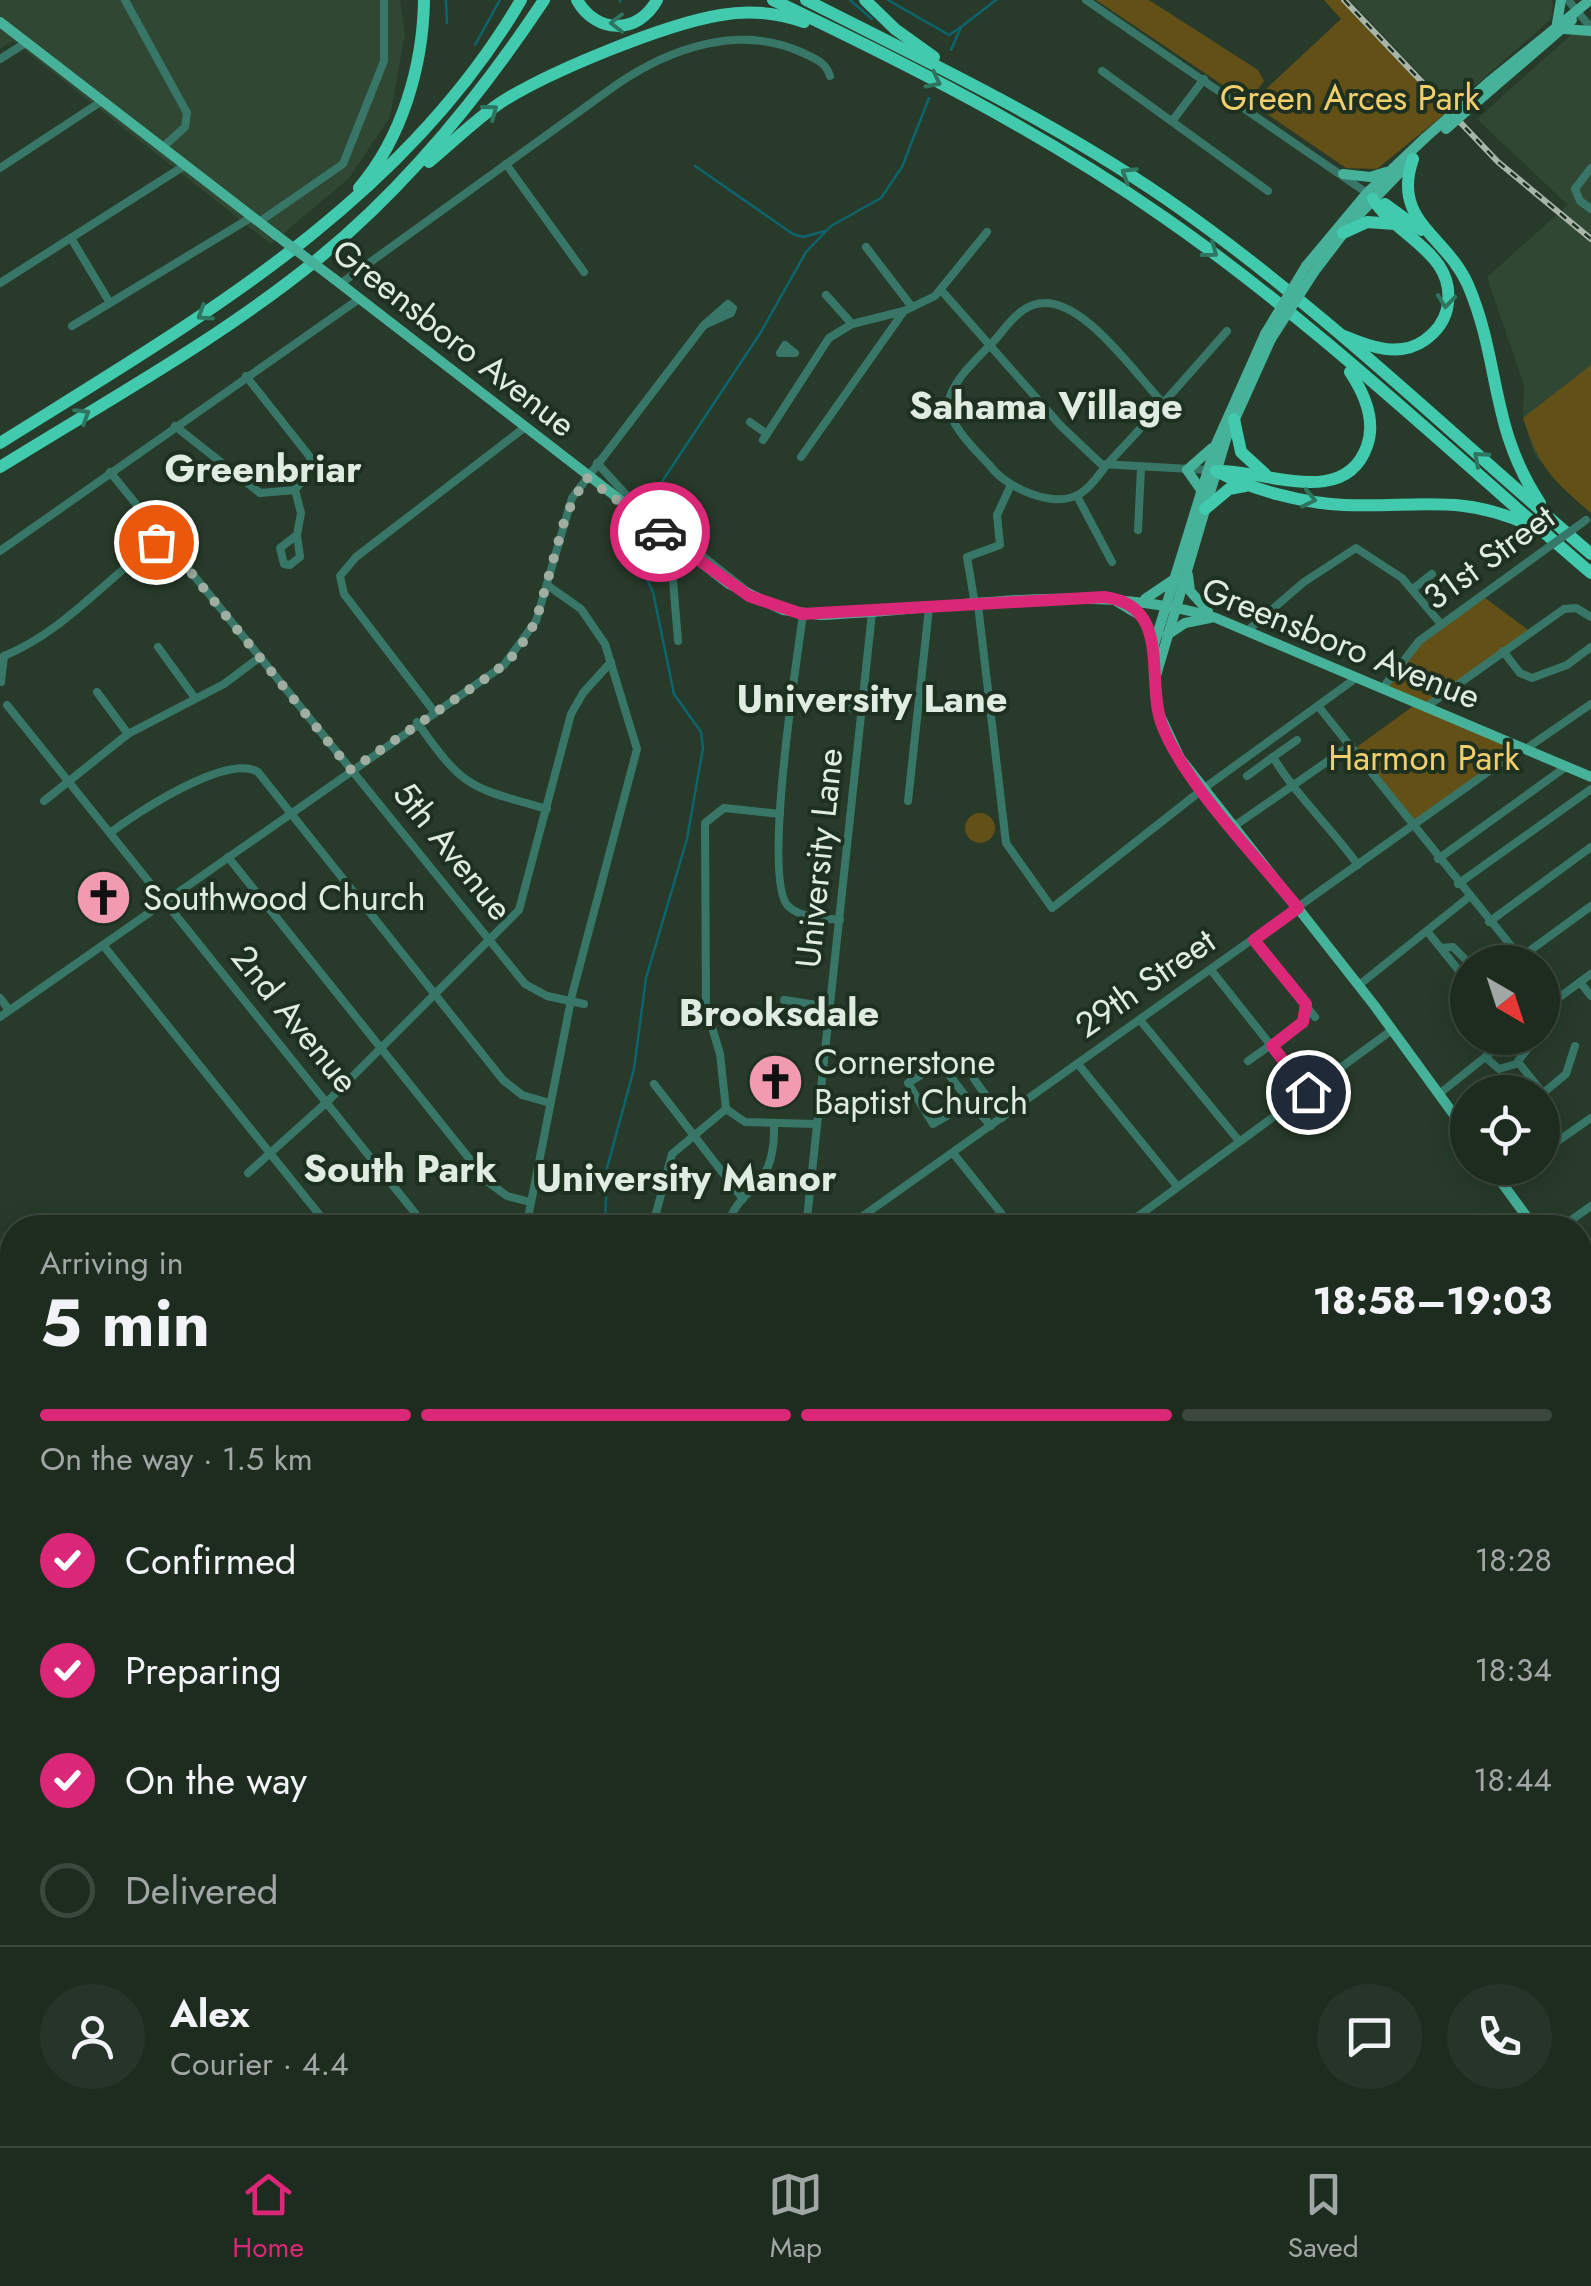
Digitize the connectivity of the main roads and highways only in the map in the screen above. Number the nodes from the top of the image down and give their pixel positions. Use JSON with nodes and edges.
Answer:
{"nodes":[{"id":1,"x":414,"y":0,"type":"edge"},
{"id":2,"x":424,"y":0,"type":"edge"},
{"id":3,"x":522,"y":0,"type":"edge"},
{"id":4,"x":544,"y":0,"type":"edge"},
{"id":5,"x":577,"y":0,"type":"edge"},
{"id":6,"x":657,"y":0,"type":"edge"},
{"id":7,"x":773,"y":0,"type":"edge"},
{"id":8,"x":806,"y":0,"type":"edge"},
{"id":9,"x":865,"y":0,"type":"edge"},
{"id":10,"x":1564,"y":0,"type":"edge"},
{"id":11,"x":1590,"y":0,"type":"edge"},
{"id":12,"x":0,"y":22,"type":"edge"},
{"id":13,"x":1560,"y":26,"type":"junction"},
{"id":14,"x":1591,"y":29,"type":"edge"},
{"id":15,"x":848,"y":37,"type":"junction"},
{"id":16,"x":419,"y":46,"type":"junction"},
{"id":17,"x":970,"y":80,"type":"junction"},
{"id":18,"x":1428,"y":141,"type":"junction"},
{"id":19,"x":1413,"y":159,"type":"junction"},
{"id":20,"x":1392,"y":170,"type":"junction"},
{"id":21,"x":1343,"y":174,"type":"road end"},
{"id":22,"x":388,"y":195,"type":"junction"},
{"id":23,"x":1370,"y":196,"type":"junction"},
{"id":24,"x":1397,"y":224,"type":"junction"},
{"id":25,"x":324,"y":226,"type":"junction"},
{"id":26,"x":1343,"y":233,"type":"junction"},
{"id":27,"x":1436,"y":241,"type":"junction"},
{"id":28,"x":1310,"y":269,"type":"junction"},
{"id":29,"x":1333,"y":331,"type":"junction"},
{"id":30,"x":1268,"y":336,"type":"junction"},
{"id":31,"x":1339,"y":358,"type":"junction"},
{"id":32,"x":1234,"y":419,"type":"junction"},
{"id":33,"x":0,"y":442,"type":"edge"},
{"id":34,"x":1216,"y":444,"type":"junction"},
{"id":35,"x":0,"y":467,"type":"edge"},
{"id":36,"x":1212,"y":470,"type":"junction"},
{"id":37,"x":1267,"y":476,"type":"junction"},
{"id":38,"x":1253,"y":486,"type":"junction"},
{"id":39,"x":1201,"y":490,"type":"junction"},
{"id":40,"x":1205,"y":508,"type":"junction"},
{"id":41,"x":1548,"y":526,"type":"junction"},
{"id":42,"x":1591,"y":554,"type":"edge"},
{"id":43,"x":1591,"y":573,"type":"edge"},
{"id":44,"x":1182,"y":575,"type":"junction"},
{"id":45,"x":1110,"y":598,"type":"junction"},
{"id":46,"x":1142,"y":599,"type":"junction"},
{"id":47,"x":1172,"y":605,"type":"junction"},
{"id":48,"x":1216,"y":618,"type":"junction"},
{"id":49,"x":1167,"y":635,"type":"junction"},
{"id":50,"x":1154,"y":645,"type":"junction"},
{"id":51,"x":1155,"y":680,"type":"junction"},
{"id":52,"x":1586,"y":774,"type":"edge"},
{"id":53,"x":1450,"y":1110,"type":"edge"},
{"id":54,"x":1504,"y":1185,"type":"edge"},
{"id":55,"x":1526,"y":1215,"type":"edge"}],
"edges":[{"from":1,"to":16,"type":"highway"},
{"from":2,"to":16,"type":"highway"},
{"from":3,"to":25,"type":"highway"},
{"from":4,"to":22,"type":"highway"},
{"from":6,"to":5,"type":"highway","one_way":true},
{"from":7,"to":15,"type":"highway"},
{"from":8,"to":17,"type":"highway"},
{"from":9,"to":17,"type":"highway"},
{"from":10,"to":13,"type":"main road"},
{"from":11,"to":13,"type":"main road"},
{"from":12,"to":45,"type":"main road","name":"Greensboro Avenue","bridge":true},
{"from":13,"to":14,"type":"main road"},
{"from":13,"to":18,"type":"main road","bridge":true},
{"from":22,"to":15,"type":"highway","one_way":true},
{"from":15,"to":31,"type":"highway","one_way":true},
{"from":16,"to":25,"type":"highway"},
{"from":29,"to":17,"type":"highway","one_way":true},
{"from":18,"to":19,"type":"main road"},
{"from":18,"to":20,"type":"main road"},
{"from":19,"to":23,"type":"main road"},
{"from":19,"to":27,"type":"highway"},
{"from":20,"to":21,"type":"main road"},
{"from":20,"to":23,"type":"main road"},
{"from":35,"to":22,"type":"highway","one_way":true},
{"from":23,"to":24,"type":"highway"},
{"from":23,"to":26,"type":"main road"},
{"from":23,"to":27,"type":"highway"},
{"from":23,"to":28,"type":"main road"},
{"from":24,"to":26,"type":"highway"},
{"from":24,"to":29,"type":"highway","one_way":true},
{"from":25,"to":33,"type":"highway","one_way":true},
{"from":26,"to":28,"type":"main road"},
{"from":27,"to":41,"type":"highway"},
{"from":28,"to":30,"type":"main road","bridge":true},
{"from":41,"to":29,"type":"highway","one_way":true},
{"from":30,"to":32,"type":"main road"},
{"from":30,"to":34,"type":"main road"},
{"from":31,"to":37,"type":"highway"},
{"from":31,"to":41,"type":"highway"},
{"from":32,"to":36,"type":"main road"},
{"from":32,"to":37,"type":"highway"},
{"from":34,"to":36,"type":"main road"},
{"from":34,"to":39,"type":"main road"},
{"from":36,"to":37,"type":"highway"},
{"from":36,"to":38,"type":"highway"},
{"from":36,"to":39,"type":"main road"},
{"from":36,"to":40,"type":"main road"},
{"from":38,"to":40,"type":"highway"},
{"from":38,"to":41,"type":"highway","one_way":true},
{"from":39,"to":44,"type":"main road"},
{"from":40,"to":44,"type":"main road"},
{"from":41,"to":42,"type":"highway"},
{"from":41,"to":43,"type":"highway"},
{"from":44,"to":46,"type":"main road"},
{"from":44,"to":47,"type":"main road"},
{"from":44,"to":48,"type":"main road"},
{"from":45,"to":46,"type":"main road","name":"Greensboro Avenue"},
{"from":45,"to":50,"type":"main road"},
{"from":46,"to":47,"type":"main road","name":"Greensboro Avenue"},
{"from":47,"to":48,"type":"main road","name":"Greensboro Avenue"},
{"from":47,"to":49,"type":"main road"},
{"from":47,"to":50,"type":"main road"},
{"from":48,"to":49,"type":"main road"},
{"from":48,"to":52,"type":"main road","name":"Greensboro Avenue"},
{"from":49,"to":51,"type":"main road"},
{"from":50,"to":51,"type":"main road"},
{"from":51,"to":53,"type":"main road"},
{"from":54,"to":55,"type":"main road"}]}
